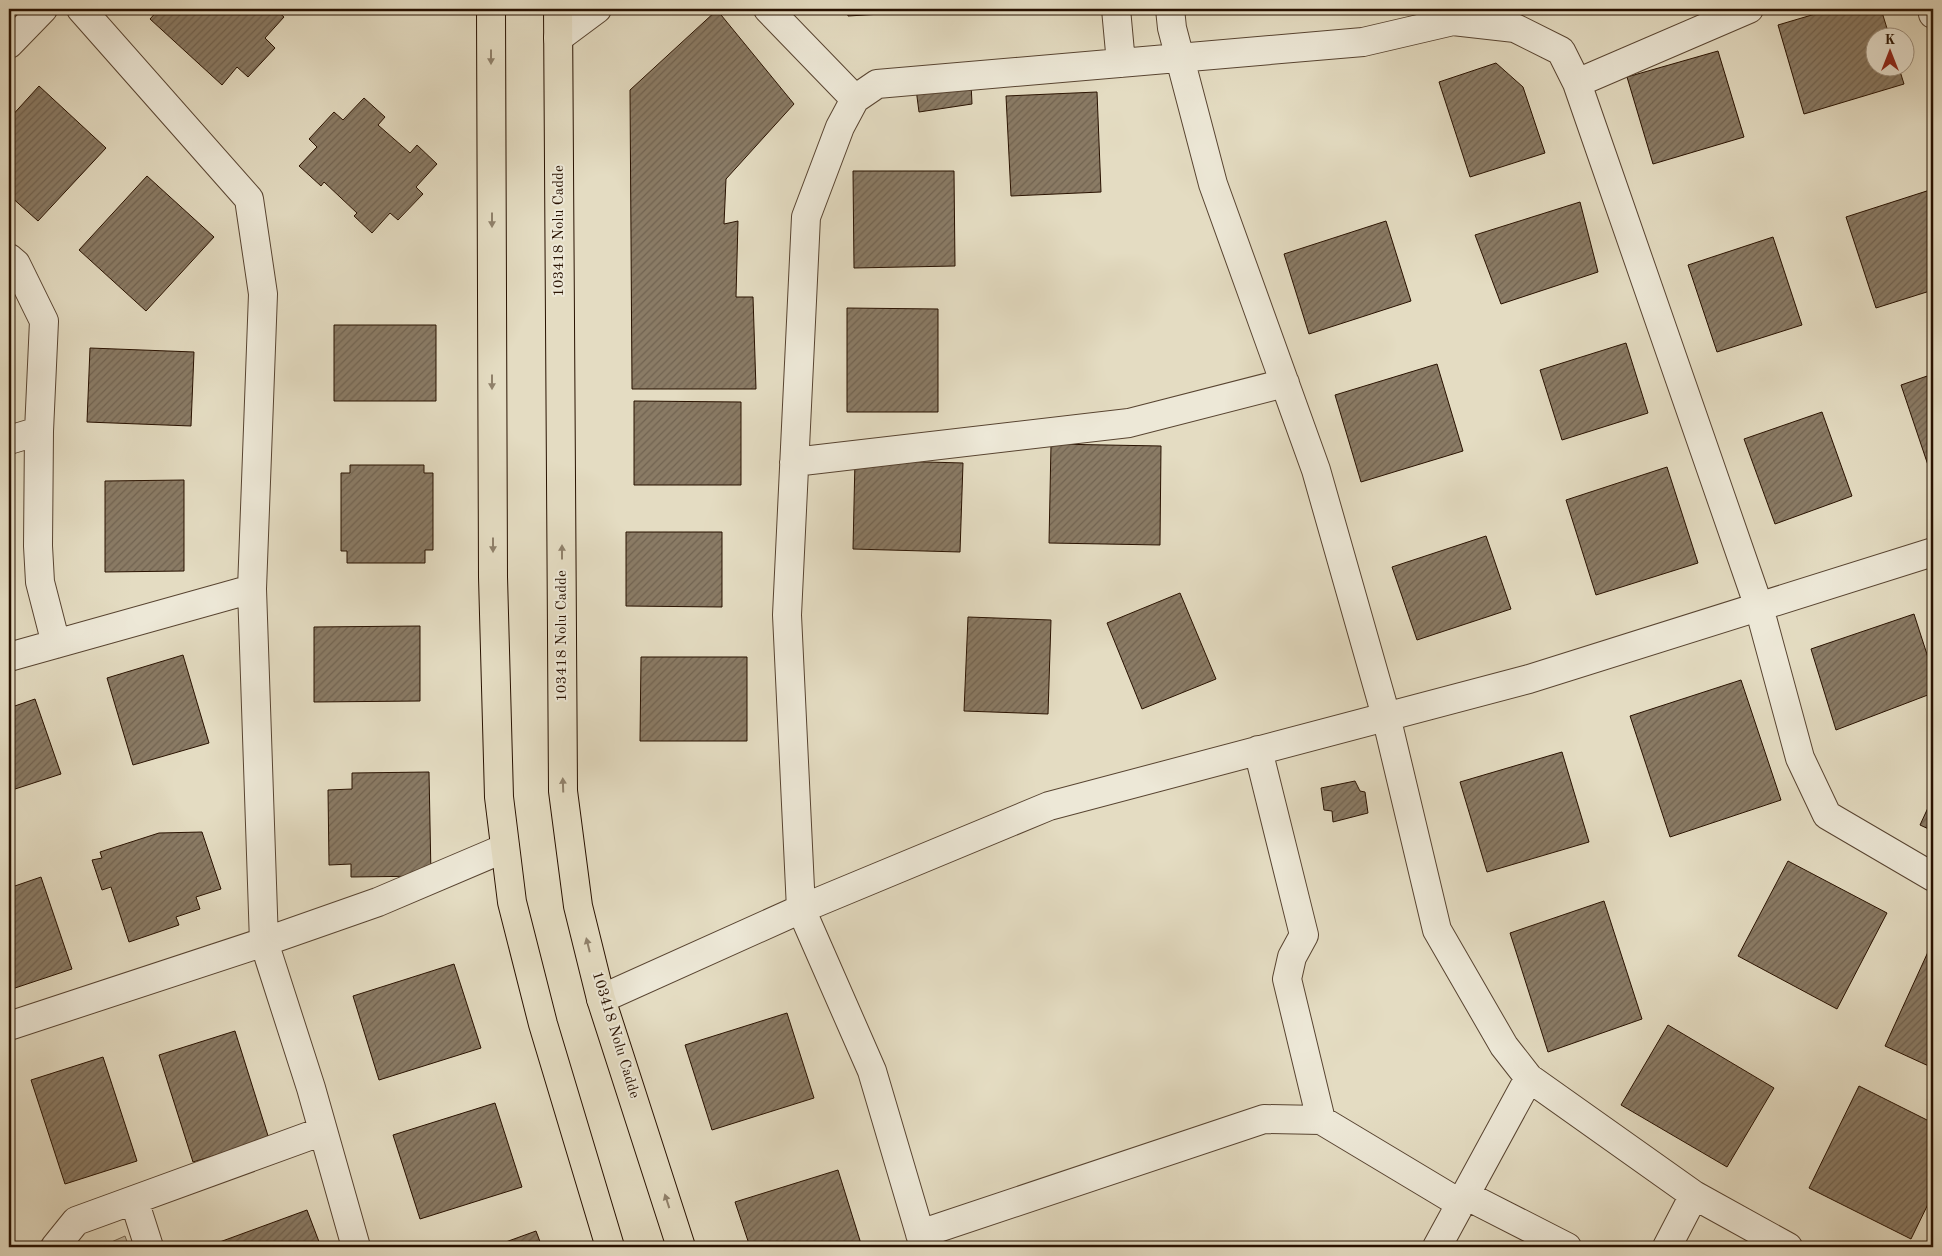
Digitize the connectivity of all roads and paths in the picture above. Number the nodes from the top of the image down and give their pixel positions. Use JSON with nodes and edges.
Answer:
{"nodes":[{"id":1,"x":43,"y":9,"type":"edge"},
{"id":2,"x":82,"y":9,"type":"edge"},
{"id":3,"x":491,"y":9,"type":"edge"},
{"id":4,"x":558,"y":9,"type":"edge"},
{"id":5,"x":597,"y":9,"type":"edge"},
{"id":6,"x":768,"y":9,"type":"edge"},
{"id":7,"x":1116,"y":9,"type":"edge"},
{"id":8,"x":1170,"y":9,"type":"edge"},
{"id":9,"x":1748,"y":9,"type":"edge"},
{"id":10,"x":1932,"y":9,"type":"edge"},
{"id":11,"x":1933,"y":14,"type":"edge"},
{"id":12,"x":558,"y":38,"type":"junction"},
{"id":13,"x":9,"y":44,"type":"edge"},
{"id":14,"x":1180,"y":58,"type":"junction"},
{"id":15,"x":1121,"y":63,"type":"junction"},
{"id":16,"x":1577,"y":83,"type":"junction"},
{"id":17,"x":855,"y":99,"type":"junction"},
{"id":18,"x":9,"y":258,"type":"edge"},
{"id":19,"x":1285,"y":383,"type":"junction"},
{"id":20,"x":39,"y":432,"type":"junction"},
{"id":21,"x":9,"y":440,"type":"edge"},
{"id":22,"x":794,"y":462,"type":"junction"},
{"id":23,"x":1933,"y":552,"type":"edge"},
{"id":24,"x":252,"y":589,"type":"junction"},
{"id":25,"x":1759,"y":607,"type":"junction"},
{"id":26,"x":56,"y":644,"type":"junction"},
{"id":27,"x":9,"y":657,"type":"edge"},
{"id":28,"x":1386,"y":716,"type":"junction"},
{"id":29,"x":1258,"y":750,"type":"junction"},
{"id":30,"x":505,"y":848,"type":"junction"},
{"id":31,"x":1933,"y":878,"type":"edge"},
{"id":32,"x":801,"y":909,"type":"junction"},
{"id":33,"x":264,"y":942,"type":"junction"},
{"id":34,"x":602,"y":999,"type":"junction"},
{"id":35,"x":9,"y":1026,"type":"edge"},
{"id":36,"x":1529,"y":1078,"type":"junction"},
{"id":37,"x":1321,"y":1120,"type":"junction"},
{"id":38,"x":323,"y":1131,"type":"junction"},
{"id":39,"x":1694,"y":1195,"type":"junction"},
{"id":40,"x":134,"y":1200,"type":"junction"},
{"id":41,"x":1463,"y":1200,"type":"junction"},
{"id":42,"x":922,"y":1241,"type":"edge"},
{"id":43,"x":55,"y":1247,"type":"edge"},
{"id":44,"x":148,"y":1247,"type":"edge"},
{"id":45,"x":356,"y":1247,"type":"edge"},
{"id":46,"x":610,"y":1247,"type":"edge"},
{"id":47,"x":682,"y":1247,"type":"edge"},
{"id":48,"x":1437,"y":1247,"type":"edge"},
{"id":49,"x":1567,"y":1247,"type":"edge"},
{"id":50,"x":1667,"y":1247,"type":"edge"},
{"id":51,"x":1788,"y":1247,"type":"edge"}],
"edges":[{"from":1,"to":13,"type":"street"},
{"from":2,"to":24,"type":"street"},
{"from":3,"to":30,"type":"main road","one_way":true},
{"from":4,"to":12,"type":"main road","name":"103418 Nolu Cadde"},
{"from":5,"to":12,"type":"street"},
{"from":6,"to":17,"type":"street"},
{"from":7,"to":15,"type":"street"},
{"from":8,"to":14,"type":"street"},
{"from":9,"to":16,"type":"street"},
{"from":10,"to":11,"type":"street"},
{"from":34,"to":12,"type":"main road","name":"103418 Nolu Cadde","one_way":true},
{"from":14,"to":15,"type":"street"},
{"from":14,"to":16,"type":"street"},
{"from":14,"to":19,"type":"street"},
{"from":15,"to":17,"type":"street"},
{"from":16,"to":25,"type":"street"},
{"from":17,"to":22,"type":"street"},
{"from":18,"to":20,"type":"street"},
{"from":19,"to":22,"type":"street"},
{"from":19,"to":28,"type":"street"},
{"from":20,"to":21,"type":"street"},
{"from":20,"to":26,"type":"street"},
{"from":22,"to":32,"type":"street"},
{"from":23,"to":25,"type":"street"},
{"from":24,"to":26,"type":"street"},
{"from":24,"to":33,"type":"street"},
{"from":25,"to":28,"type":"street"},
{"from":25,"to":31,"type":"street"},
{"from":26,"to":27,"type":"street"},
{"from":28,"to":29,"type":"street"},
{"from":28,"to":36,"type":"street"},
{"from":29,"to":32,"type":"street"},
{"from":29,"to":37,"type":"street"},
{"from":30,"to":33,"type":"street"},
{"from":30,"to":46,"type":"main road"},
{"from":32,"to":34,"type":"street"},
{"from":32,"to":42,"type":"street"},
{"from":33,"to":35,"type":"street"},
{"from":33,"to":38,"type":"street"},
{"from":47,"to":34,"type":"main road","name":"103418 Nolu Cadde","one_way":true},
{"from":36,"to":39,"type":"street"},
{"from":36,"to":41,"type":"street"},
{"from":37,"to":41,"type":"street"},
{"from":37,"to":42,"type":"street"},
{"from":38,"to":40,"type":"street"},
{"from":38,"to":45,"type":"street"},
{"from":39,"to":50,"type":"street"},
{"from":39,"to":51,"type":"street"},
{"from":40,"to":43,"type":"street"},
{"from":40,"to":44,"type":"street"},
{"from":41,"to":48,"type":"street"},
{"from":41,"to":49,"type":"street"}]}
